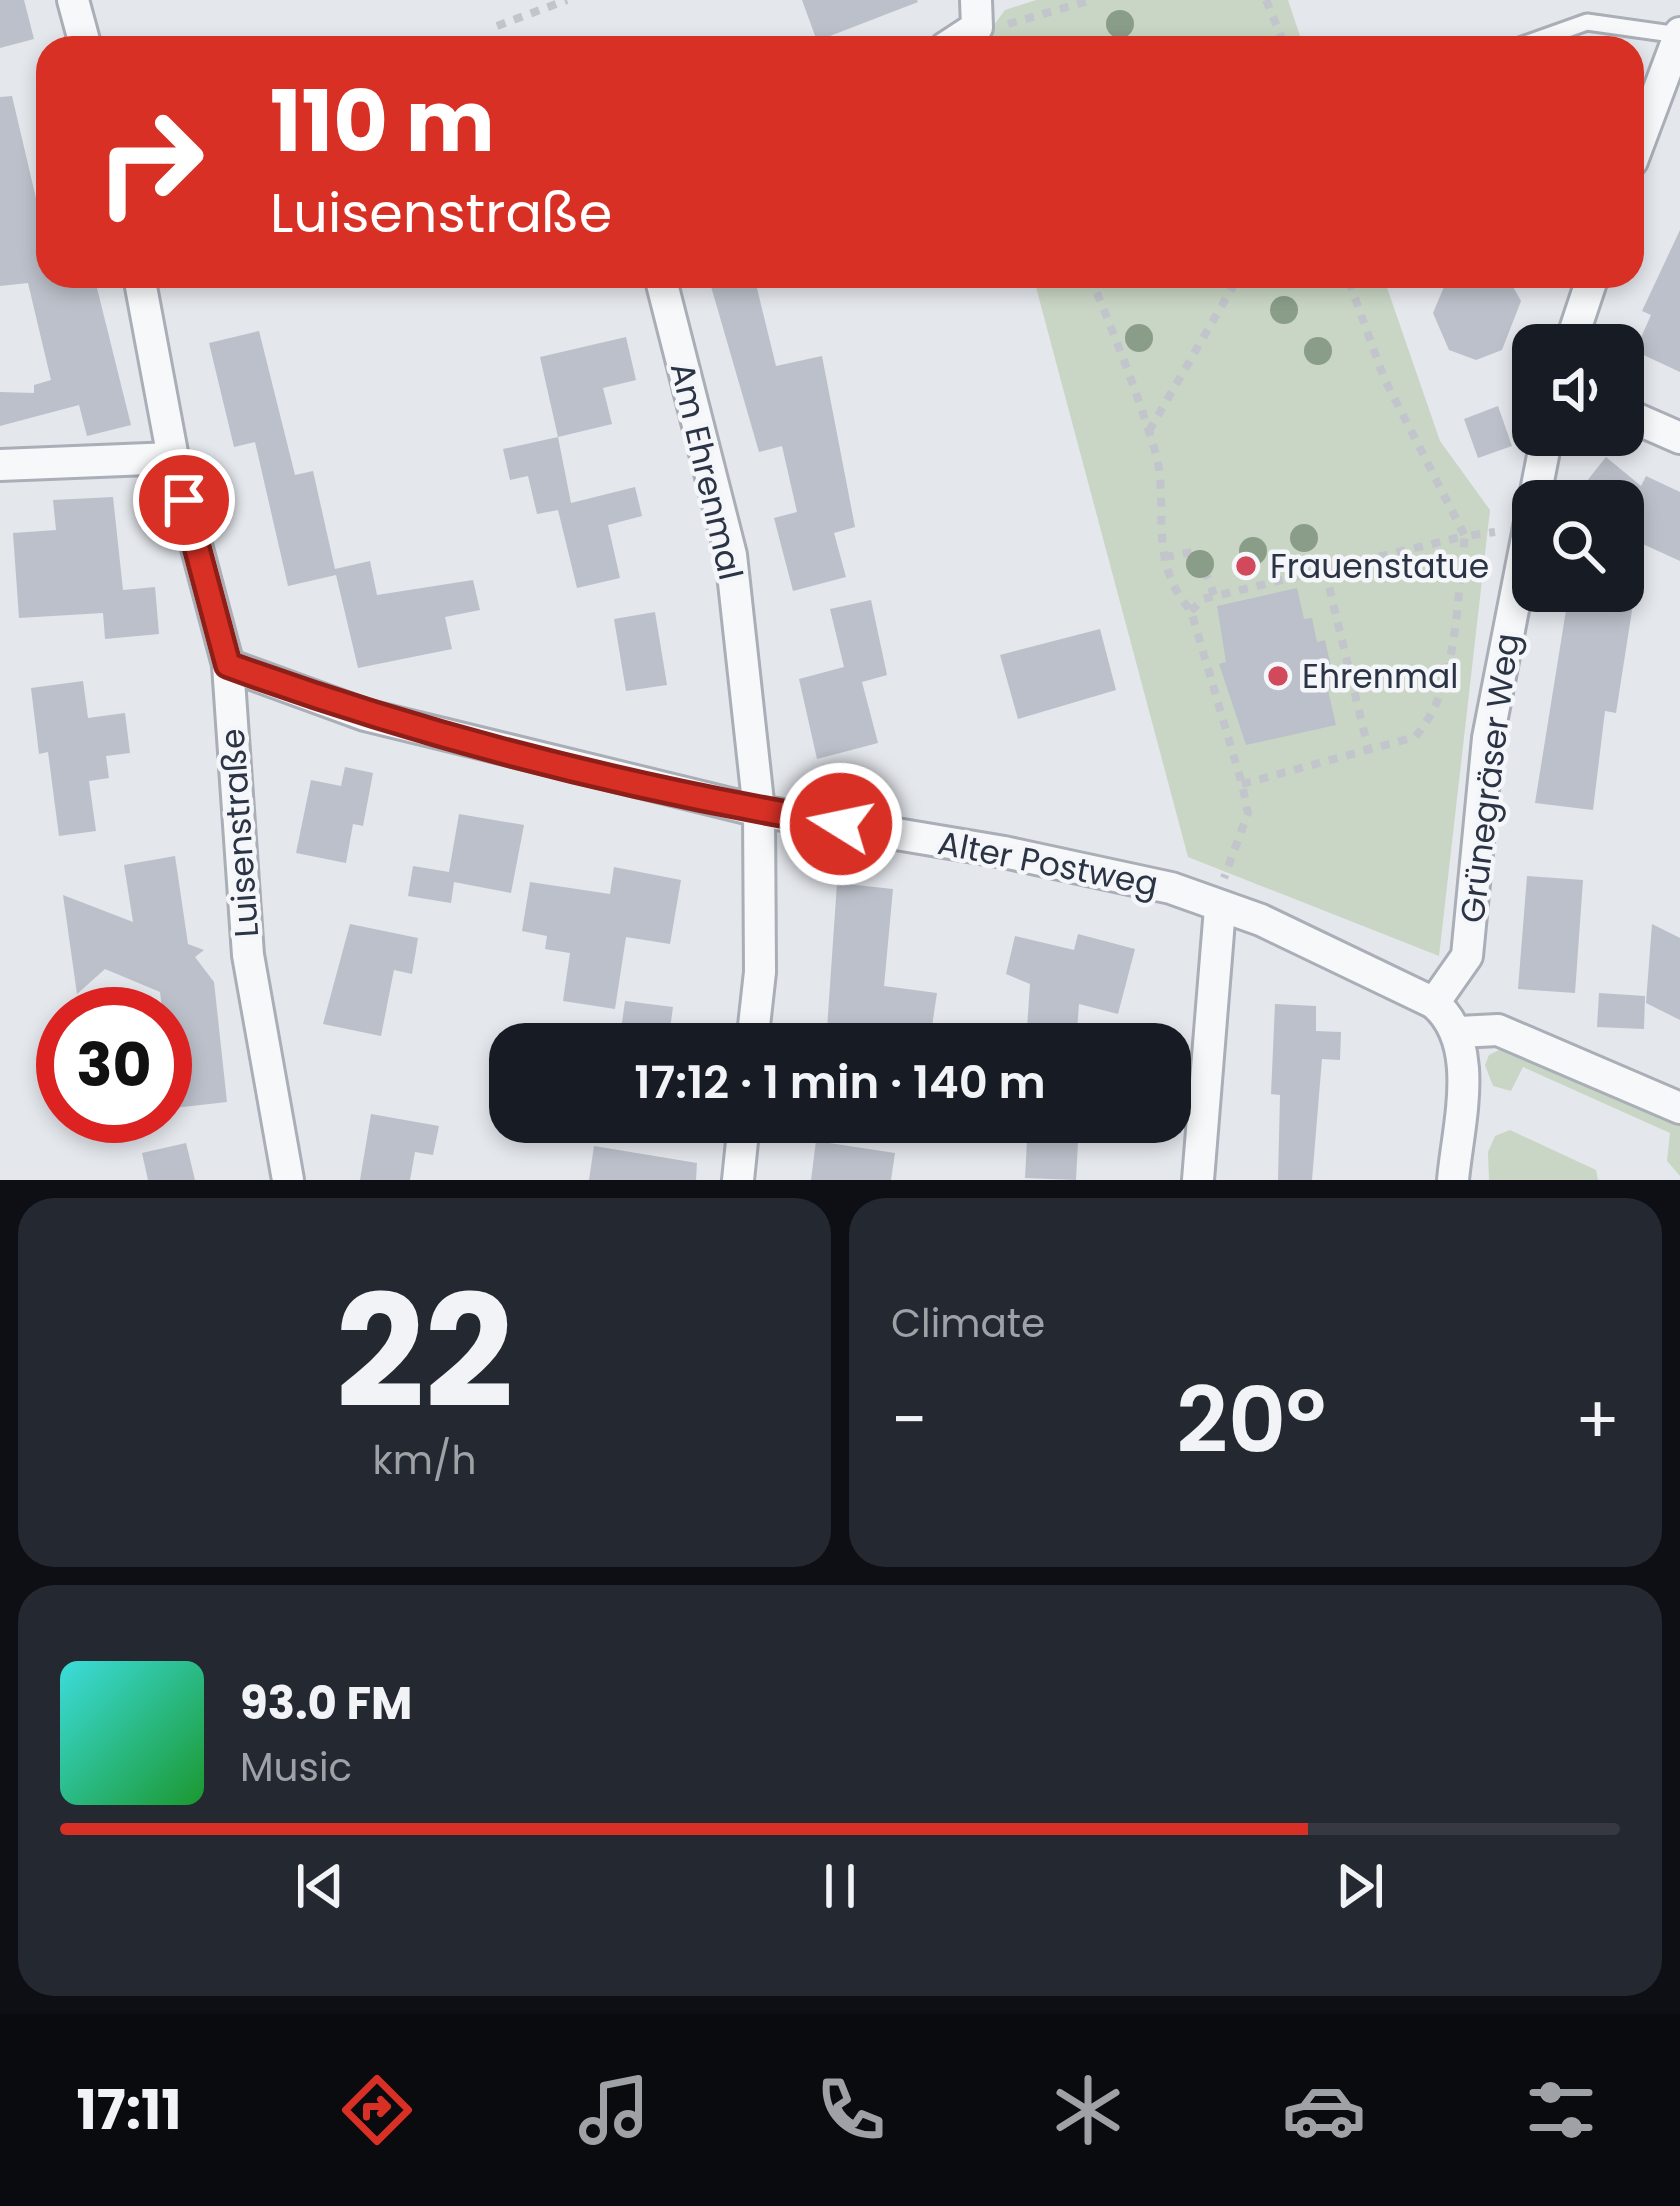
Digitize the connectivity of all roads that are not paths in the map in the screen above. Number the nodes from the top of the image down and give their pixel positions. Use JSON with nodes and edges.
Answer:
{"nodes":[{"id":1,"x":74,"y":0,"type":"edge"},
{"id":2,"x":977,"y":14,"type":"edge"},
{"id":3,"x":1679,"y":34,"type":"edge"},
{"id":4,"x":83,"y":36,"type":"edge"},
{"id":5,"x":956,"y":36,"type":"edge"},
{"id":6,"x":1548,"y":36,"type":"edge"},
{"id":7,"x":1644,"y":129,"type":"edge"},
{"id":8,"x":141,"y":288,"type":"edge"},
{"id":9,"x":664,"y":288,"type":"edge"},
{"id":10,"x":1589,"y":288,"type":"edge"},
{"id":11,"x":1577,"y":324,"type":"edge"},
{"id":12,"x":1644,"y":422,"type":"edge"},
{"id":13,"x":1680,"y":438,"type":"edge"},
{"id":14,"x":1543,"y":456,"type":"edge"},
{"id":15,"x":172,"y":458,"type":"junction"},
{"id":16,"x":0,"y":465,"type":"edge"},
{"id":17,"x":228,"y":665,"type":"junction"},
{"id":18,"x":759,"y":811,"type":"junction"},
{"id":19,"x":1220,"y":908,"type":"junction"},
{"id":20,"x":1434,"y":1003,"type":"junction"},
{"id":21,"x":754,"y":1023,"type":"edge"},
{"id":22,"x":1459,"y":1032,"type":"junction"},
{"id":23,"x":1680,"y":1108,"type":"edge"},
{"id":24,"x":742,"y":1143,"type":"edge"},
{"id":25,"x":288,"y":1180,"type":"edge"},
{"id":26,"x":738,"y":1180,"type":"edge"},
{"id":27,"x":1198,"y":1180,"type":"edge"},
{"id":28,"x":1454,"y":1180,"type":"edge"}],
"edges":[{"from":1,"to":4,"type":"street"},
{"from":2,"to":5,"type":"street"},
{"from":3,"to":6,"type":"lane"},
{"from":3,"to":7,"type":"street"},
{"from":8,"to":15,"type":"street","name":"Luisenstraße"},
{"from":9,"to":18,"type":"street","name":"Am Ehrenmal"},
{"from":10,"to":11,"type":"street"},
{"from":12,"to":13,"type":"street"},
{"from":14,"to":20,"type":"street","name":"Grünegräser Weg"},
{"from":15,"to":16,"type":"street"},
{"from":15,"to":17,"type":"street","name":"Luisenstraße"},
{"from":17,"to":18,"type":"street","name":"Alter Postweg"},
{"from":17,"to":25,"type":"street","name":"Luisenstraße"},
{"from":18,"to":19,"type":"street","name":"Alter Postweg"},
{"from":18,"to":21,"type":"street","name":"Am Ehrenmal"},
{"from":19,"to":20,"type":"street","name":"Alter Postweg"},
{"from":19,"to":27,"type":"street"},
{"from":20,"to":22,"type":"street"},
{"from":22,"to":23,"type":"street"},
{"from":22,"to":28,"type":"street"},
{"from":24,"to":26,"type":"street"}]}
